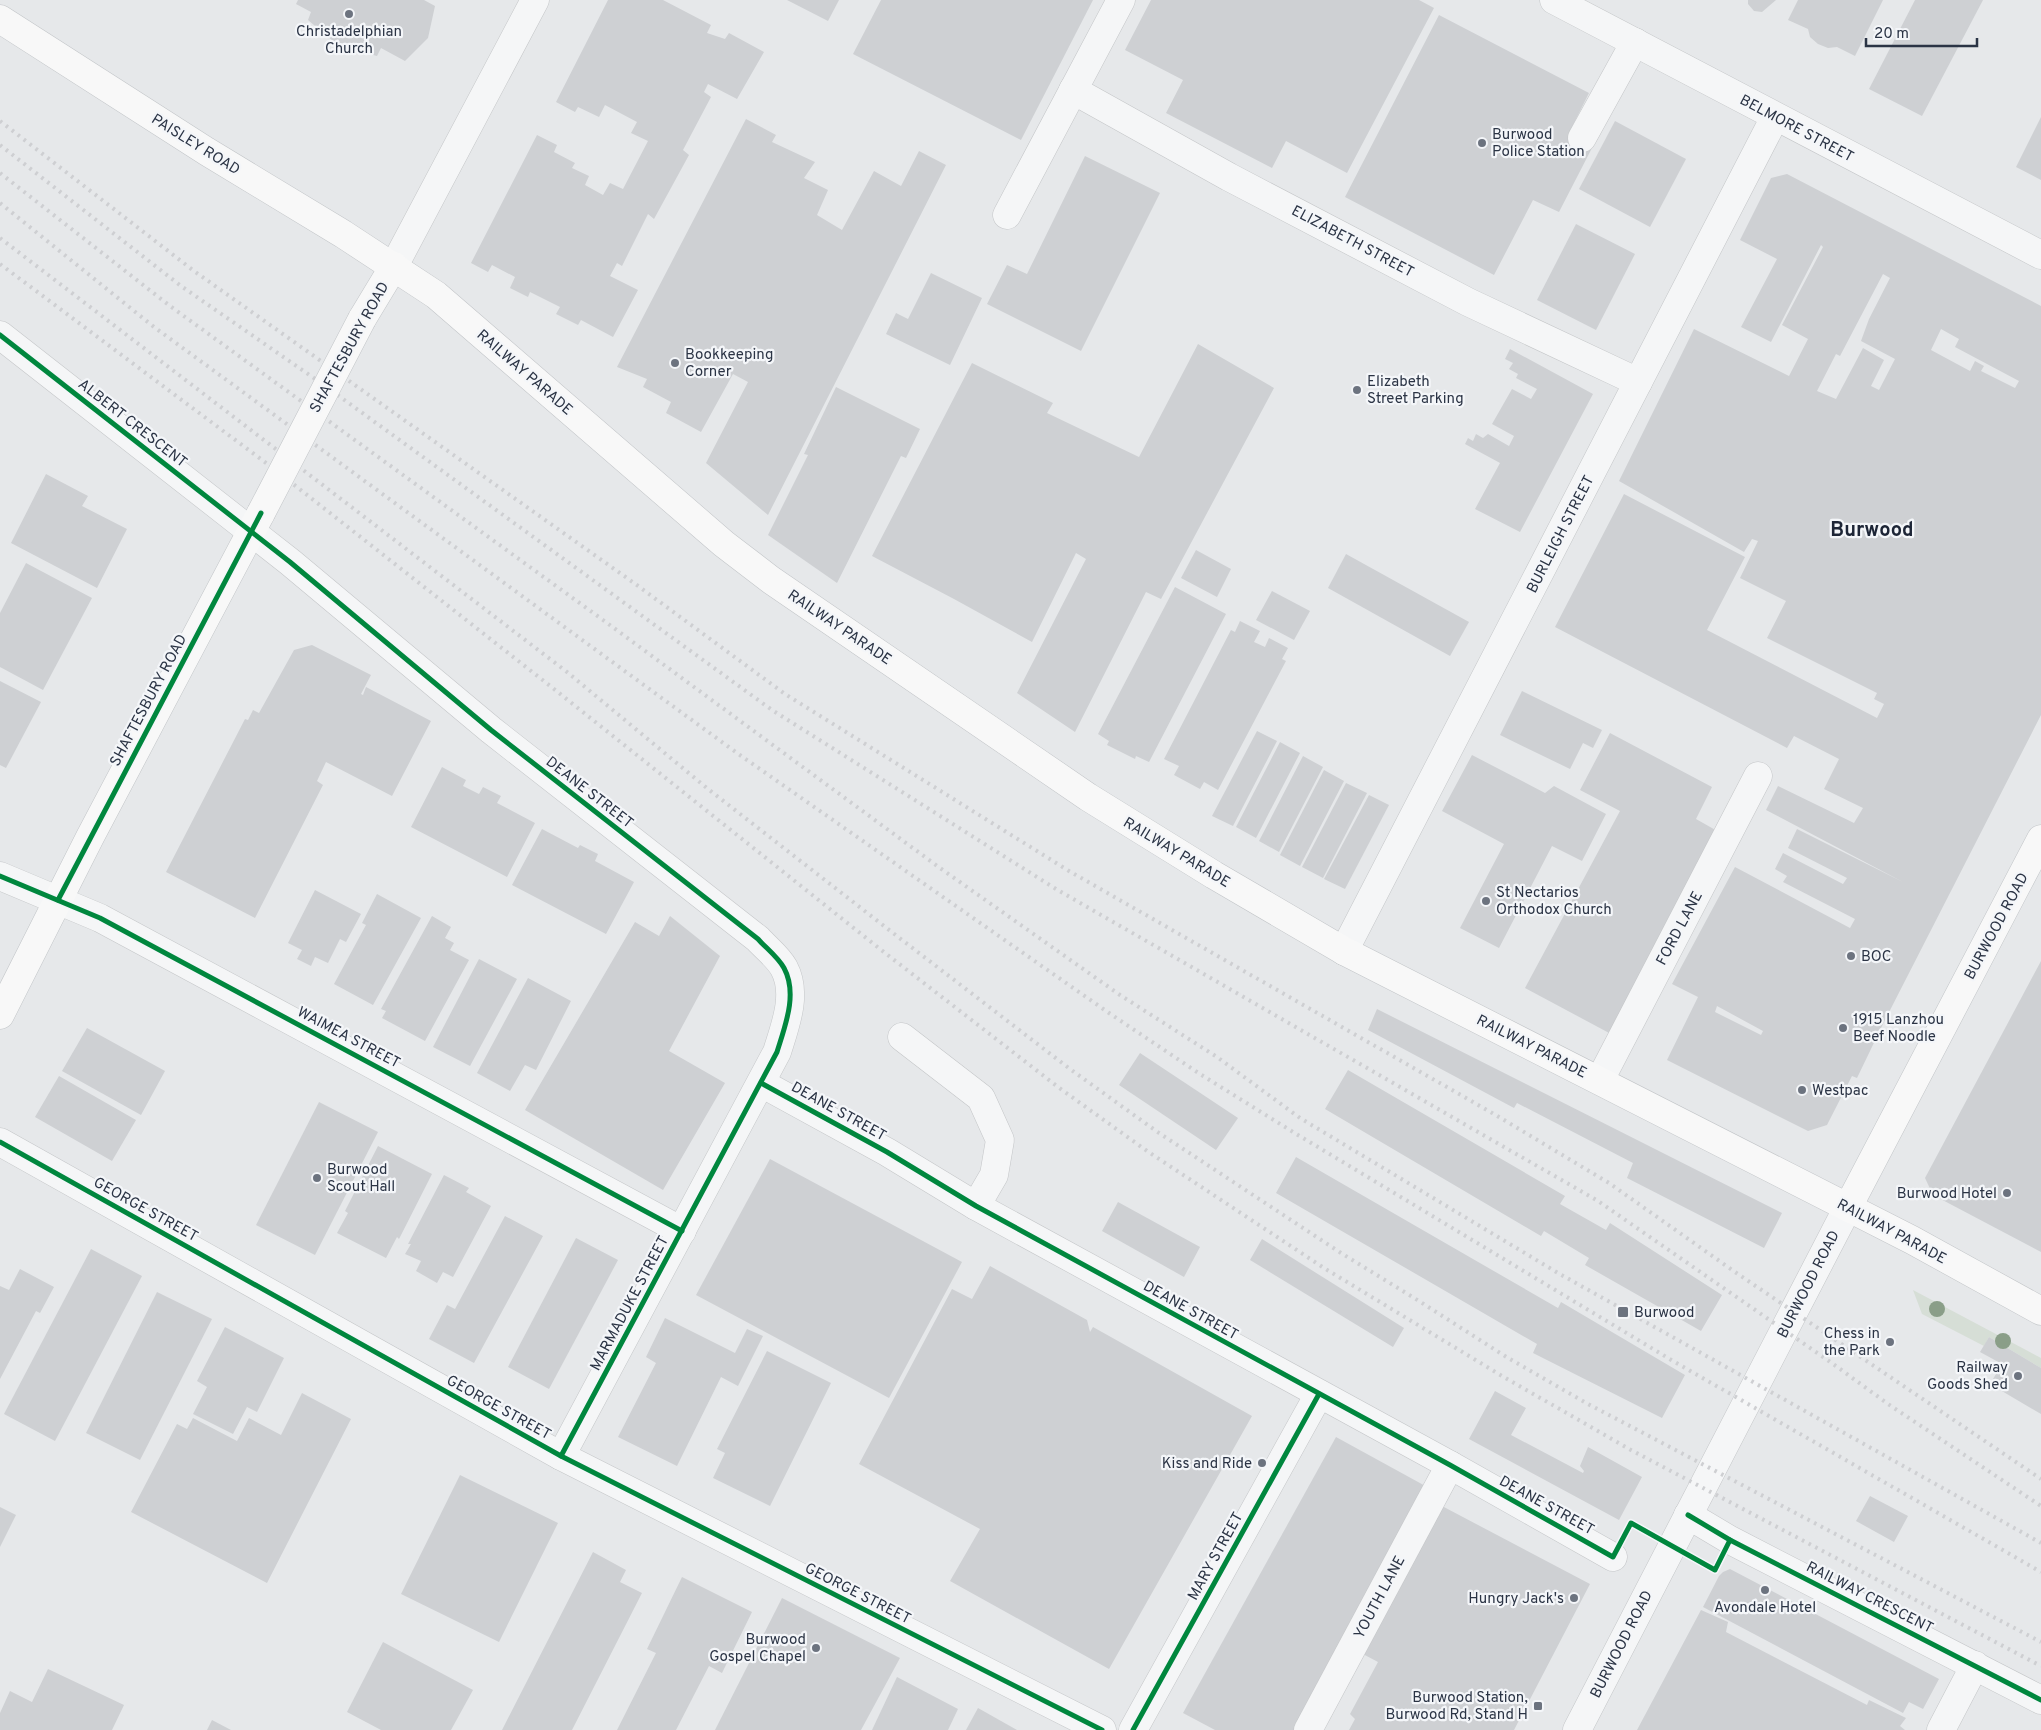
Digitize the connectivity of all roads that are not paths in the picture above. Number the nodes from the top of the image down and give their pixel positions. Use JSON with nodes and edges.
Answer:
{"nodes":[{"id":1,"x":534,"y":0,"type":"edge"},
{"id":2,"x":1121,"y":0,"type":"edge"},
{"id":3,"x":1554,"y":0,"type":"edge"},
{"id":4,"x":0,"y":19,"type":"edge"},
{"id":5,"x":1634,"y":42,"type":"junction"},
{"id":6,"x":1073,"y":90,"type":"junction"},
{"id":7,"x":1775,"y":117,"type":"junction"},
{"id":8,"x":1582,"y":138,"type":"dead end"},
{"id":9,"x":1007,"y":216,"type":"dead end"},
{"id":10,"x":2041,"y":255,"type":"edge"},
{"id":11,"x":394,"y":266,"type":"junction"},
{"id":12,"x":0,"y":335,"type":"edge"},
{"id":13,"x":1638,"y":382,"type":"junction"},
{"id":14,"x":255,"y":522,"type":"junction"},
{"id":15,"x":1758,"y":776,"type":"dead end"},
{"id":16,"x":2041,"y":839,"type":"edge"},
{"id":17,"x":0,"y":876,"type":"edge"},
{"id":18,"x":58,"y":900,"type":"junction"},
{"id":19,"x":1344,"y":951,"type":"junction"},
{"id":20,"x":0,"y":1015,"type":"edge"},
{"id":21,"x":902,"y":1037,"type":"dead end"},
{"id":22,"x":1600,"y":1080,"type":"junction"},
{"id":23,"x":761,"y":1083,"type":"junction"},
{"id":24,"x":0,"y":1142,"type":"edge"},
{"id":25,"x":976,"y":1206,"type":"junction"},
{"id":26,"x":1848,"y":1207,"type":"junction"},
{"id":27,"x":682,"y":1231,"type":"junction"},
{"id":28,"x":2041,"y":1311,"type":"edge"},
{"id":29,"x":1319,"y":1394,"type":"junction"},
{"id":30,"x":561,"y":1456,"type":"junction"},
{"id":31,"x":1450,"y":1464,"type":"junction"},
{"id":32,"x":1688,"y":1515,"type":"junction"},
{"id":33,"x":1613,"y":1557,"type":"dead end"},
{"id":34,"x":1975,"y":1665,"type":"junction"},
{"id":35,"x":2041,"y":1700,"type":"edge"},
{"id":36,"x":1102,"y":1730,"type":"edge"},
{"id":37,"x":1133,"y":1730,"type":"edge"},
{"id":38,"x":1308,"y":1730,"type":"edge"},
{"id":39,"x":1577,"y":1730,"type":"edge"},
{"id":40,"x":1942,"y":1730,"type":"edge"}],
"edges":[{"from":1,"to":11,"type":"street","name":"SHAFTESBURY ROAD"},
{"from":2,"to":6,"type":"street"},
{"from":3,"to":5,"type":"street","name":"BELMORE STREET"},
{"from":4,"to":11,"type":"main road","name":"PAISLEY ROAD"},
{"from":5,"to":7,"type":"street","name":"BELMORE STREET"},
{"from":5,"to":8,"type":"street"},
{"from":6,"to":9,"type":"street"},
{"from":6,"to":13,"type":"street","name":"ELIZABETH STREET"},
{"from":7,"to":10,"type":"street","name":"BELMORE STREET"},
{"from":7,"to":13,"type":"street","name":"BURLEIGH STREET"},
{"from":11,"to":14,"type":"main road","name":"SHAFTESBURY ROAD","bridge":true},
{"from":11,"to":19,"type":"main road","name":"RAILWAY PARADE"},
{"from":12,"to":14,"type":"street","name":"ALBERT CRESCENT"},
{"from":13,"to":19,"type":"street","name":"BURLEIGH STREET"},
{"from":14,"to":18,"type":"main road","name":"SHAFTESBURY ROAD"},
{"from":14,"to":23,"type":"street","name":"DEANE STREET"},
{"from":15,"to":22,"type":"street","name":"FORD LANE"},
{"from":16,"to":26,"type":"main road","name":"BURWOOD ROAD"},
{"from":17,"to":18,"type":"street","name":"WAIMEA STREET"},
{"from":18,"to":20,"type":"main road","name":"SHAFTESBURY ROAD"},
{"from":18,"to":27,"type":"street","name":"WAIMEA STREET"},
{"from":19,"to":22,"type":"main road","name":"RAILWAY PARADE"},
{"from":21,"to":25,"type":"street"},
{"from":22,"to":26,"type":"main road","name":"RAILWAY PARADE"},
{"from":23,"to":25,"type":"street","name":"DEANE STREET"},
{"from":23,"to":27,"type":"street","name":"MARMADUKE STREET"},
{"from":24,"to":30,"type":"street","name":"GEORGE STREET"},
{"from":25,"to":29,"type":"street","name":"DEANE STREET"},
{"from":26,"to":28,"type":"main road","name":"RAILWAY PARADE"},
{"from":26,"to":32,"type":"street","name":"BURWOOD ROAD"},
{"from":27,"to":30,"type":"street","name":"MARMADUKE STREET"},
{"from":29,"to":31,"type":"street","name":"DEANE STREET"},
{"from":29,"to":37,"type":"street","name":"MARY STREET"},
{"from":30,"to":36,"type":"street","name":"GEORGE STREET"},
{"from":31,"to":33,"type":"street","name":"DEANE STREET"},
{"from":31,"to":38,"type":"street","name":"YOUTH LANE"},
{"from":32,"to":34,"type":"street","name":"RAILWAY CRESCENT"},
{"from":32,"to":39,"type":"street","name":"BURWOOD ROAD"},
{"from":34,"to":35,"type":"street","name":"RAILWAY CRESCENT"},
{"from":34,"to":40,"type":"street"}]}
